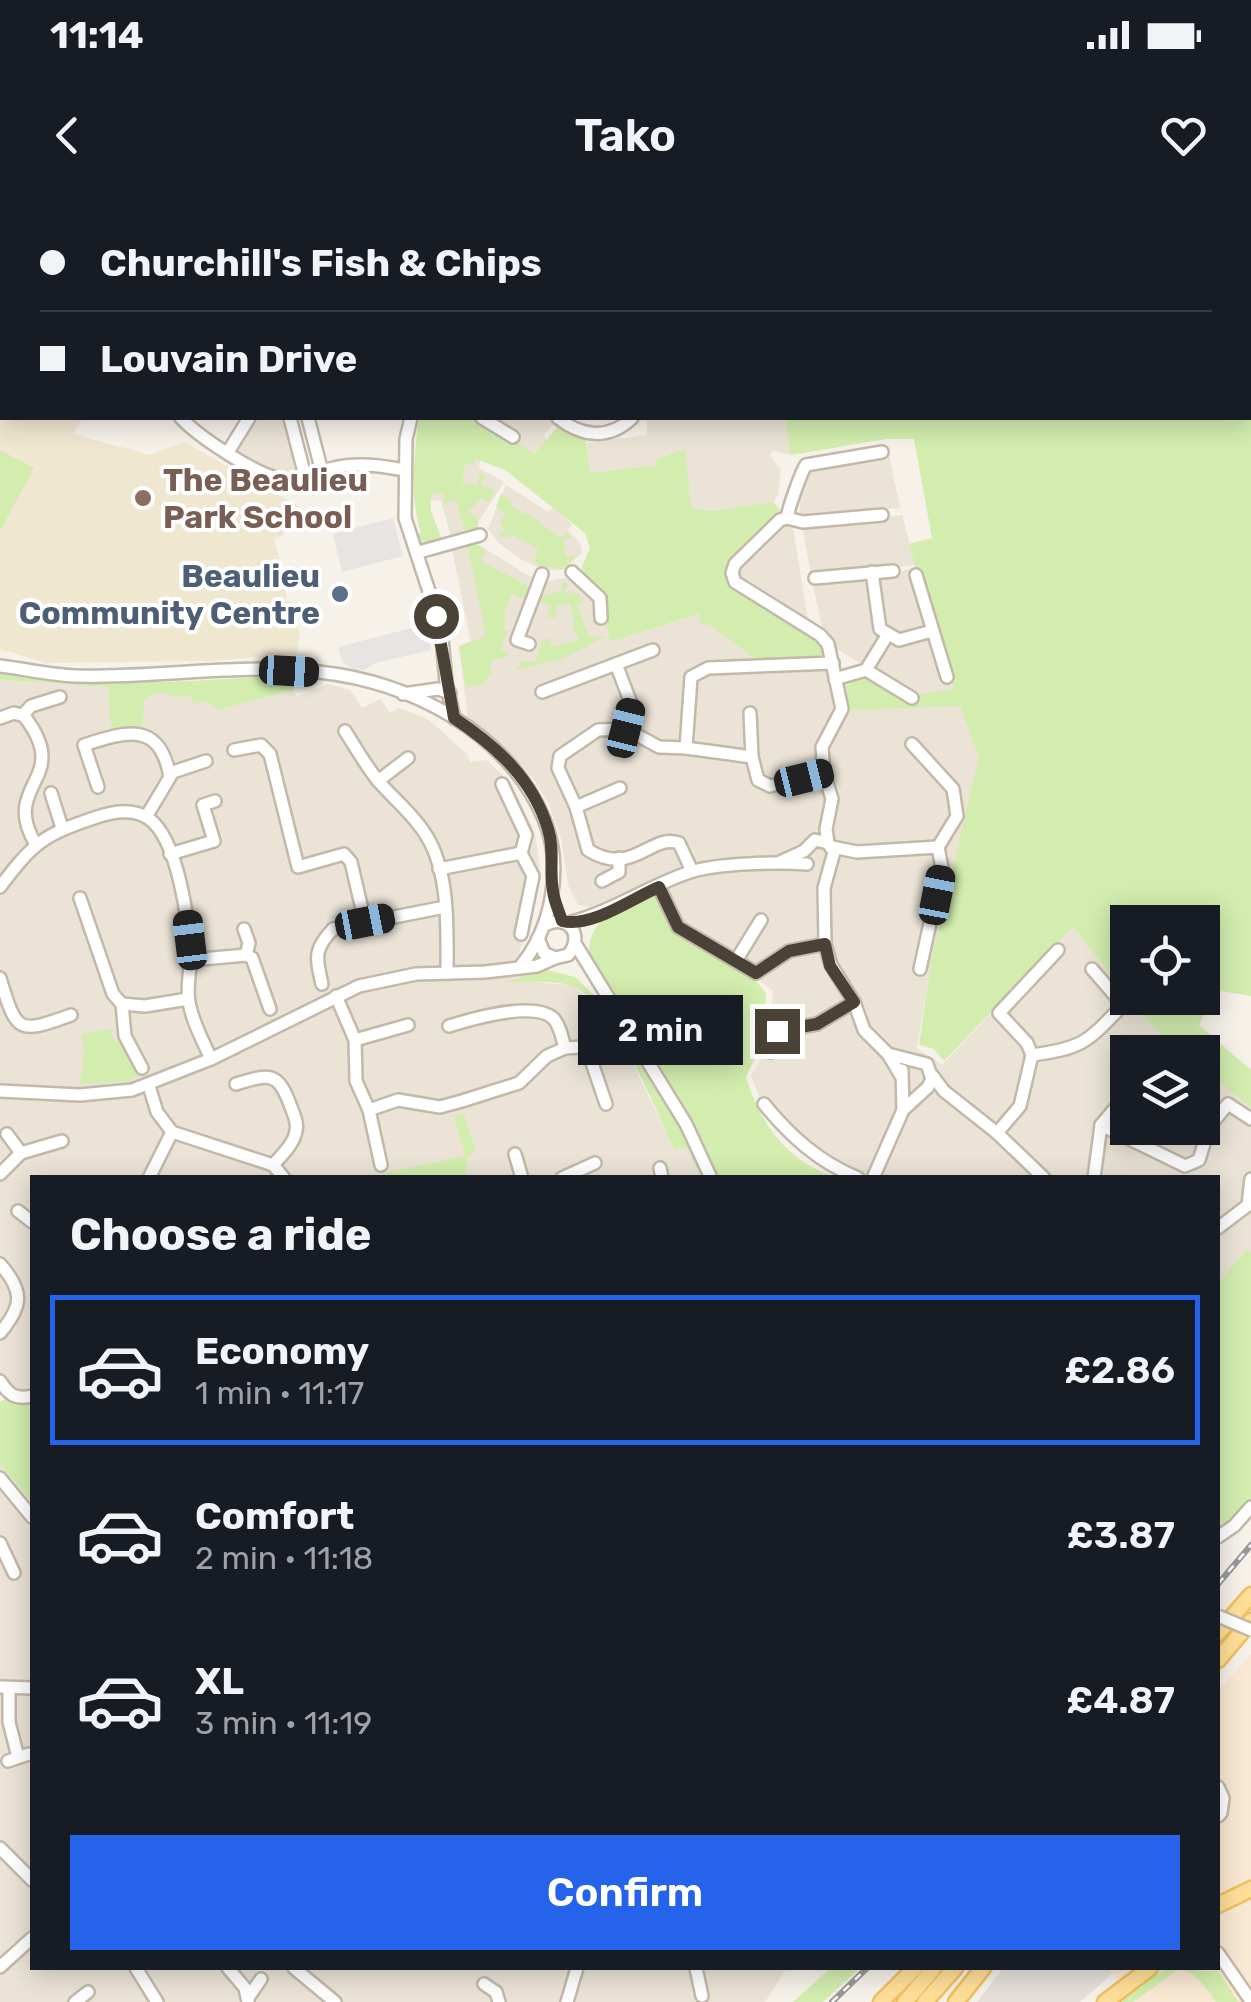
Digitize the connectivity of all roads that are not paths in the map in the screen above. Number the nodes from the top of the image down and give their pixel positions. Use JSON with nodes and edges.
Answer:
{"nodes":[{"id":1,"x":183,"y":420,"type":"edge"},
{"id":2,"x":248,"y":420,"type":"edge"},
{"id":3,"x":291,"y":420,"type":"edge"},
{"id":4,"x":309,"y":420,"type":"edge"},
{"id":5,"x":411,"y":420,"type":"edge"},
{"id":6,"x":485,"y":420,"type":"edge"},
{"id":7,"x":561,"y":420,"type":"edge"},
{"id":8,"x":630,"y":420,"type":"edge"},
{"id":9,"x":513,"y":437,"type":"dead end"},
{"id":10,"x":228,"y":452,"type":"junction"},
{"id":11,"x":882,"y":452,"type":"dead end"},
{"id":12,"x":405,"y":470,"type":"junction"},
{"id":13,"x":322,"y":472,"type":"junction"},
{"id":14,"x":305,"y":476,"type":"junction"},
{"id":15,"x":882,"y":515,"type":"dead end"},
{"id":16,"x":787,"y":518,"type":"junction"},
{"id":17,"x":480,"y":535,"type":"dead end"},
{"id":18,"x":419,"y":552,"type":"junction"},
{"id":19,"x":893,"y":571,"type":"dead end"},
{"id":20,"x":572,"y":572,"type":"dead end"},
{"id":21,"x":872,"y":572,"type":"junction"},
{"id":22,"x":542,"y":574,"type":"dead end"},
{"id":23,"x":916,"y":575,"type":"dead end"},
{"id":24,"x":814,"y":578,"type":"dead end"},
{"id":25,"x":601,"y":618,"type":"dead end"},
{"id":26,"x":932,"y":631,"type":"junction"},
{"id":27,"x":888,"y":634,"type":"junction"},
{"id":28,"x":528,"y":644,"type":"dead end"},
{"id":29,"x":653,"y":650,"type":"dead end"},
{"id":30,"x":833,"y":663,"type":"junction"},
{"id":31,"x":616,"y":664,"type":"junction"},
{"id":32,"x":0,"y":666,"type":"edge"},
{"id":33,"x":866,"y":670,"type":"junction"},
{"id":34,"x":947,"y":677,"type":"dead end"},
{"id":35,"x":835,"y":679,"type":"junction"},
{"id":36,"x":450,"y":692,"type":"junction"},
{"id":37,"x":542,"y":692,"type":"dead end"},
{"id":38,"x":403,"y":694,"type":"junction"},
{"id":39,"x":60,"y":697,"type":"dead end"},
{"id":40,"x":912,"y":698,"type":"dead end"},
{"id":41,"x":750,"y":713,"type":"dead end"},
{"id":42,"x":23,"y":716,"type":"junction"},
{"id":43,"x":0,"y":718,"type":"edge"},
{"id":44,"x":454,"y":718,"type":"junction"},
{"id":45,"x":626,"y":728,"type":"junction"},
{"id":46,"x":345,"y":731,"type":"dead end"},
{"id":47,"x":912,"y":744,"type":"dead end"},
{"id":48,"x":686,"y":748,"type":"junction"},
{"id":49,"x":234,"y":750,"type":"dead end"},
{"id":50,"x":752,"y":757,"type":"junction"},
{"id":51,"x":408,"y":758,"type":"dead end"},
{"id":52,"x":206,"y":761,"type":"dead end"},
{"id":53,"x":170,"y":773,"type":"junction"},
{"id":54,"x":824,"y":773,"type":"junction"},
{"id":55,"x":19,"y":778,"type":"dead end"},
{"id":56,"x":378,"y":780,"type":"junction"},
{"id":57,"x":502,"y":784,"type":"dead end"},
{"id":58,"x":98,"y":787,"type":"dead end"},
{"id":59,"x":620,"y":788,"type":"dead end"},
{"id":60,"x":51,"y":793,"type":"dead end"},
{"id":61,"x":216,"y":801,"type":"dead end"},
{"id":62,"x":576,"y":807,"type":"junction"},
{"id":63,"x":146,"y":817,"type":"junction"},
{"id":64,"x":10,"y":822,"type":"dead end"},
{"id":65,"x":62,"y":828,"type":"junction"},
{"id":66,"x":826,"y":829,"type":"junction"},
{"id":67,"x":36,"y":843,"type":"junction"},
{"id":68,"x":830,"y":845,"type":"junction"},
{"id":69,"x":938,"y":847,"type":"junction"},
{"id":70,"x":853,"y":852,"type":"junction"},
{"id":71,"x":521,"y":853,"type":"junction"},
{"id":72,"x":170,"y":854,"type":"junction"},
{"id":73,"x":808,"y":856,"type":"junction"},
{"id":74,"x":620,"y":858,"type":"junction"},
{"id":75,"x":830,"y":864,"type":"junction"},
{"id":76,"x":439,"y":870,"type":"junction"},
{"id":77,"x":692,"y":872,"type":"junction"},
{"id":78,"x":602,"y":881,"type":"dead end"},
{"id":79,"x":0,"y":887,"type":"edge"},
{"id":80,"x":659,"y":887,"type":"junction"},
{"id":81,"x":824,"y":888,"type":"junction"},
{"id":82,"x":552,"y":890,"type":"junction"},
{"id":83,"x":80,"y":898,"type":"dead end"},
{"id":84,"x":445,"y":907,"type":"junction"},
{"id":85,"x":602,"y":914,"type":"junction"},
{"id":86,"x":761,"y":920,"type":"dead end"},
{"id":87,"x":365,"y":922,"type":"junction"},
{"id":88,"x":565,"y":922,"type":"junction"},
{"id":89,"x":545,"y":925,"type":"junction"},
{"id":90,"x":244,"y":929,"type":"dead end"},
{"id":91,"x":520,"y":934,"type":"dead end"},
{"id":92,"x":538,"y":938,"type":"junction"},
{"id":93,"x":576,"y":941,"type":"junction"},
{"id":94,"x":825,"y":944,"type":"junction"},
{"id":95,"x":1058,"y":950,"type":"dead end"},
{"id":96,"x":246,"y":955,"type":"junction"},
{"id":97,"x":558,"y":958,"type":"junction"},
{"id":98,"x":736,"y":959,"type":"junction"},
{"id":99,"x":190,"y":960,"type":"junction"},
{"id":100,"x":519,"y":968,"type":"junction"},
{"id":101,"x":920,"y":968,"type":"dead end"},
{"id":102,"x":1092,"y":969,"type":"dead end"},
{"id":103,"x":447,"y":973,"type":"junction"},
{"id":104,"x":0,"y":978,"type":"edge"},
{"id":105,"x":322,"y":984,"type":"dead end"},
{"id":106,"x":603,"y":992,"type":"junction"},
{"id":107,"x":336,"y":996,"type":"junction"},
{"id":108,"x":188,"y":999,"type":"junction"},
{"id":109,"x":854,"y":1002,"type":"junction"},
{"id":110,"x":122,"y":1004,"type":"junction"},
{"id":111,"x":270,"y":1009,"type":"dead end"},
{"id":112,"x":5,"y":1010,"type":"edge"},
{"id":113,"x":72,"y":1015,"type":"dead end"},
{"id":114,"x":408,"y":1025,"type":"dead end"},
{"id":115,"x":450,"y":1026,"type":"dead end"},
{"id":116,"x":355,"y":1040,"type":"junction"},
{"id":117,"x":565,"y":1048,"type":"junction"},
{"id":118,"x":770,"y":1052,"type":"dead end"},
{"id":119,"x":888,"y":1054,"type":"junction"},
{"id":120,"x":1032,"y":1054,"type":"junction"},
{"id":121,"x":211,"y":1059,"type":"junction"},
{"id":122,"x":913,"y":1061,"type":"junction"},
{"id":123,"x":142,"y":1068,"type":"dead end"},
{"id":124,"x":932,"y":1075,"type":"junction"},
{"id":125,"x":901,"y":1078,"type":"junction"},
{"id":126,"x":236,"y":1084,"type":"dead end"},
{"id":127,"x":149,"y":1086,"type":"junction"},
{"id":128,"x":922,"y":1091,"type":"junction"},
{"id":129,"x":3,"y":1092,"type":"edge"},
{"id":130,"x":955,"y":1100,"type":"junction"},
{"id":131,"x":606,"y":1104,"type":"dead end"},
{"id":132,"x":764,"y":1104,"type":"dead end"},
{"id":133,"x":369,"y":1110,"type":"junction"},
{"id":134,"x":903,"y":1110,"type":"junction"},
{"id":135,"x":1110,"y":1114,"type":"edge"},
{"id":136,"x":1251,"y":1120,"type":"edge"},
{"id":137,"x":1101,"y":1125,"type":"junction"},
{"id":138,"x":172,"y":1132,"type":"junction"},
{"id":139,"x":997,"y":1133,"type":"junction"},
{"id":140,"x":8,"y":1134,"type":"dead end"},
{"id":141,"x":62,"y":1141,"type":"dead end"},
{"id":142,"x":21,"y":1153,"type":"junction"},
{"id":143,"x":515,"y":1154,"type":"dead end"},
{"id":144,"x":596,"y":1163,"type":"dead end"},
{"id":145,"x":274,"y":1165,"type":"junction"},
{"id":146,"x":381,"y":1166,"type":"dead end"},
{"id":147,"x":0,"y":1174,"type":"edge"},
{"id":148,"x":150,"y":1175,"type":"edge"},
{"id":149,"x":282,"y":1175,"type":"edge"},
{"id":150,"x":521,"y":1175,"type":"edge"},
{"id":151,"x":569,"y":1175,"type":"edge"},
{"id":152,"x":710,"y":1175,"type":"edge"},
{"id":153,"x":851,"y":1175,"type":"edge"},
{"id":154,"x":875,"y":1175,"type":"edge"},
{"id":155,"x":1041,"y":1175,"type":"edge"},
{"id":156,"x":1094,"y":1175,"type":"edge"},
{"id":157,"x":1251,"y":1180,"type":"edge"},
{"id":158,"x":1250,"y":1205,"type":"edge"},
{"id":159,"x":18,"y":1211,"type":"dead end"},
{"id":160,"x":30,"y":1220,"type":"edge"},
{"id":161,"x":1220,"y":1227,"type":"edge"},
{"id":162,"x":0,"y":1264,"type":"edge"},
{"id":163,"x":30,"y":1296,"type":"edge"},
{"id":164,"x":18,"y":1298,"type":"junction"},
{"id":165,"x":0,"y":1333,"type":"edge"},
{"id":166,"x":0,"y":1381,"type":"edge"},
{"id":167,"x":30,"y":1396,"type":"edge"},
{"id":168,"x":0,"y":1478,"type":"edge"},
{"id":169,"x":1251,"y":1506,"type":"edge"},
{"id":170,"x":30,"y":1515,"type":"edge"},
{"id":171,"x":1220,"y":1536,"type":"edge"},
{"id":172,"x":0,"y":1543,"type":"edge"},
{"id":173,"x":14,"y":1573,"type":"dead end"},
{"id":174,"x":1251,"y":1594,"type":"edge"},
{"id":175,"x":1220,"y":1617,"type":"edge"},
{"id":176,"x":1251,"y":1621,"type":"edge"},
{"id":177,"x":1251,"y":1630,"type":"edge"},
{"id":178,"x":1220,"y":1631,"type":"edge"},
{"id":179,"x":1220,"y":1658,"type":"edge"},
{"id":180,"x":5,"y":1688,"type":"edge"},
{"id":181,"x":19,"y":1757,"type":"dead end"},
{"id":182,"x":0,"y":1848,"type":"edge"},
{"id":183,"x":30,"y":1878,"type":"edge"},
{"id":184,"x":1251,"y":1890,"type":"edge"},
{"id":185,"x":1220,"y":1906,"type":"edge"},
{"id":186,"x":30,"y":1940,"type":"edge"},
{"id":187,"x":1222,"y":1965,"type":"edge"},
{"id":188,"x":0,"y":1967,"type":"edge"},
{"id":189,"x":137,"y":1970,"type":"edge"},
{"id":190,"x":235,"y":1970,"type":"edge"},
{"id":191,"x":296,"y":1970,"type":"edge"},
{"id":192,"x":577,"y":1970,"type":"edge"},
{"id":193,"x":696,"y":1970,"type":"edge"},
{"id":194,"x":913,"y":1970,"type":"edge"},
{"id":195,"x":932,"y":1970,"type":"edge"},
{"id":196,"x":952,"y":1970,"type":"edge"},
{"id":197,"x":981,"y":1970,"type":"edge"},
{"id":198,"x":1147,"y":1970,"type":"edge"},
{"id":199,"x":261,"y":1979,"type":"dead end"},
{"id":200,"x":484,"y":1984,"type":"dead end"},
{"id":201,"x":88,"y":1992,"type":"dead end"},
{"id":202,"x":702,"y":1996,"type":"dead end"},
{"id":203,"x":248,"y":2000,"type":"edge"},
{"id":204,"x":1251,"y":2001,"type":"edge"},
{"id":205,"x":75,"y":2002,"type":"edge"},
{"id":206,"x":157,"y":2002,"type":"edge"},
{"id":207,"x":335,"y":2002,"type":"edge"},
{"id":208,"x":499,"y":2002,"type":"edge"},
{"id":209,"x":567,"y":2002,"type":"edge"},
{"id":210,"x":881,"y":2002,"type":"edge"},
{"id":211,"x":905,"y":2002,"type":"edge"},
{"id":212,"x":926,"y":2002,"type":"edge"},
{"id":213,"x":956,"y":2002,"type":"edge"},
{"id":214,"x":1104,"y":2002,"type":"edge"}],
"edges":[{"from":1,"to":10,"type":"street"},
{"from":2,"to":10,"type":"street"},
{"from":3,"to":14,"type":"street"},
{"from":4,"to":13,"type":"street"},
{"from":5,"to":12,"type":"street"},
{"from":6,"to":9,"type":"street"},
{"from":7,"to":8,"type":"street"},
{"from":10,"to":14,"type":"street"},
{"from":11,"to":16,"type":"street"},
{"from":12,"to":13,"type":"street"},
{"from":12,"to":18,"type":"street"},
{"from":13,"to":14,"type":"street"},
{"from":15,"to":16,"type":"street"},
{"from":16,"to":30,"type":"street"},
{"from":17,"to":18,"type":"street"},
{"from":18,"to":36,"type":"street"},
{"from":19,"to":21,"type":"street"},
{"from":20,"to":25,"type":"street"},
{"from":21,"to":24,"type":"street"},
{"from":21,"to":27,"type":"street"},
{"from":22,"to":28,"type":"street"},
{"from":23,"to":26,"type":"street"},
{"from":26,"to":27,"type":"street"},
{"from":26,"to":34,"type":"street"},
{"from":27,"to":33,"type":"street"},
{"from":29,"to":31,"type":"street"},
{"from":30,"to":35,"type":"street"},
{"from":30,"to":48,"type":"street"},
{"from":31,"to":37,"type":"street"},
{"from":31,"to":45,"type":"street"},
{"from":32,"to":38,"type":"street"},
{"from":33,"to":35,"type":"street"},
{"from":33,"to":40,"type":"street"},
{"from":35,"to":54,"type":"street"},
{"from":36,"to":38,"type":"street"},
{"from":36,"to":44,"type":"street"},
{"from":38,"to":44,"type":"street"},
{"from":39,"to":42,"type":"street"},
{"from":41,"to":50,"type":"street"},
{"from":42,"to":43,"type":"street"},
{"from":42,"to":55,"type":"street"},
{"from":44,"to":82,"type":"street"},
{"from":45,"to":48,"type":"street"},
{"from":45,"to":62,"type":"street"},
{"from":46,"to":56,"type":"street"},
{"from":47,"to":69,"type":"street"},
{"from":48,"to":50,"type":"street"},
{"from":49,"to":87,"type":"street"},
{"from":50,"to":54,"type":"street"},
{"from":51,"to":56,"type":"street"},
{"from":52,"to":53,"type":"street"},
{"from":53,"to":58,"type":"street"},
{"from":53,"to":63,"type":"street"},
{"from":54,"to":66,"type":"street"},
{"from":56,"to":76,"type":"street"},
{"from":57,"to":71,"type":"street"},
{"from":59,"to":62,"type":"street"},
{"from":60,"to":65,"type":"street"},
{"from":61,"to":72,"type":"street"},
{"from":62,"to":74,"type":"street"},
{"from":63,"to":65,"type":"street"},
{"from":63,"to":72,"type":"street"},
{"from":64,"to":67,"type":"street"},
{"from":65,"to":67,"type":"street"},
{"from":66,"to":68,"type":"street"},
{"from":66,"to":73,"type":"street"},
{"from":67,"to":79,"type":"street"},
{"from":68,"to":70,"type":"street"},
{"from":68,"to":73,"type":"street"},
{"from":68,"to":75,"type":"street"},
{"from":69,"to":70,"type":"street"},
{"from":69,"to":101,"type":"street"},
{"from":70,"to":75,"type":"street"},
{"from":71,"to":76,"type":"street"},
{"from":71,"to":91,"type":"street"},
{"from":72,"to":99,"type":"street"},
{"from":73,"to":75,"type":"street"},
{"from":73,"to":77,"type":"street"},
{"from":73,"to":81,"type":"street"},
{"from":74,"to":77,"type":"street"},
{"from":74,"to":78,"type":"street"},
{"from":75,"to":81,"type":"street"},
{"from":76,"to":84,"type":"street"},
{"from":77,"to":80,"type":"street"},
{"from":80,"to":85,"type":"street"},
{"from":80,"to":98,"type":"street"},
{"from":81,"to":94,"type":"street"},
{"from":82,"to":88,"type":"street"},
{"from":82,"to":89,"type":"street"},
{"from":83,"to":110,"type":"street"},
{"from":84,"to":87,"type":"street"},
{"from":84,"to":103,"type":"street"},
{"from":85,"to":88,"type":"street"},
{"from":85,"to":93,"type":"street"},
{"from":86,"to":98,"type":"street"},
{"from":87,"to":105,"type":"street"},
{"from":88,"to":89,"type":"street"},
{"from":88,"to":93,"type":"street"},
{"from":89,"to":92,"type":"street"},
{"from":90,"to":96,"type":"street"},
{"from":92,"to":97,"type":"street"},
{"from":92,"to":100,"type":"street"},
{"from":93,"to":97,"type":"street"},
{"from":93,"to":106,"type":"street"},
{"from":94,"to":98,"type":"street"},
{"from":94,"to":109,"type":"street"},
{"from":95,"to":120,"type":"street"},
{"from":96,"to":99,"type":"street"},
{"from":96,"to":111,"type":"street"},
{"from":97,"to":100,"type":"street"},
{"from":97,"to":106,"type":"street"},
{"from":99,"to":108,"type":"street"},
{"from":100,"to":103,"type":"street"},
{"from":102,"to":120,"type":"street"},
{"from":103,"to":107,"type":"street"},
{"from":104,"to":112,"type":"street"},
{"from":106,"to":152,"type":"street"},
{"from":107,"to":116,"type":"street"},
{"from":107,"to":121,"type":"street"},
{"from":108,"to":110,"type":"street"},
{"from":108,"to":121,"type":"street"},
{"from":109,"to":118,"type":"street"},
{"from":109,"to":119,"type":"street"},
{"from":110,"to":123,"type":"street"},
{"from":112,"to":113,"type":"street"},
{"from":114,"to":116,"type":"street"},
{"from":115,"to":117,"type":"street"},
{"from":116,"to":133,"type":"street"},
{"from":117,"to":131,"type":"street"},
{"from":117,"to":133,"type":"street"},
{"from":119,"to":122,"type":"street"},
{"from":119,"to":125,"type":"street"},
{"from":120,"to":139,"type":"street"},
{"from":121,"to":127,"type":"street"},
{"from":122,"to":124,"type":"street"},
{"from":122,"to":125,"type":"street"},
{"from":124,"to":128,"type":"street"},
{"from":124,"to":130,"type":"street"},
{"from":125,"to":128,"type":"street"},
{"from":125,"to":134,"type":"street"},
{"from":126,"to":145,"type":"street"},
{"from":127,"to":129,"type":"street"},
{"from":127,"to":138,"type":"street"},
{"from":128,"to":130,"type":"street"},
{"from":128,"to":134,"type":"street"},
{"from":130,"to":139,"type":"street"},
{"from":132,"to":153,"type":"street"},
{"from":133,"to":146,"type":"street"},
{"from":134,"to":154,"type":"street"},
{"from":135,"to":137,"type":"street"},
{"from":136,"to":137,"type":"street"},
{"from":137,"to":156,"type":"street"},
{"from":138,"to":145,"type":"street"},
{"from":138,"to":148,"type":"street"},
{"from":139,"to":155,"type":"street"},
{"from":140,"to":142,"type":"street"},
{"from":141,"to":142,"type":"street"},
{"from":142,"to":147,"type":"street"},
{"from":143,"to":150,"type":"street"},
{"from":144,"to":151,"type":"street"},
{"from":145,"to":149,"type":"street"},
{"from":157,"to":158,"type":"street"},
{"from":158,"to":161,"type":"street"},
{"from":159,"to":160,"type":"street"},
{"from":162,"to":164,"type":"street"},
{"from":163,"to":164,"type":"street"},
{"from":164,"to":165,"type":"street"},
{"from":166,"to":167,"type":"street"},
{"from":168,"to":170,"type":"street"},
{"from":169,"to":171,"type":"street"},
{"from":172,"to":173,"type":"street"},
{"from":174,"to":178,"type":"main road"},
{"from":175,"to":177,"type":"street","bridge":true},
{"from":176,"to":179,"type":"main road"},
{"from":180,"to":181,"type":"street"},
{"from":182,"to":183,"type":"street"},
{"from":184,"to":185,"type":"main road"},
{"from":186,"to":188,"type":"street"},
{"from":187,"to":204,"type":"street"},
{"from":189,"to":206,"type":"street"},
{"from":190,"to":203,"type":"street"},
{"from":191,"to":207,"type":"street"},
{"from":192,"to":209,"type":"street"},
{"from":193,"to":202,"type":"street"},
{"from":194,"to":210,"type":"main road"},
{"from":195,"to":211,"type":"main road"},
{"from":196,"to":212,"type":"main road"},
{"from":197,"to":213,"type":"main road"},
{"from":198,"to":214,"type":"main road"},
{"from":199,"to":203,"type":"street"},
{"from":200,"to":208,"type":"street"},
{"from":201,"to":205,"type":"street"}]}
